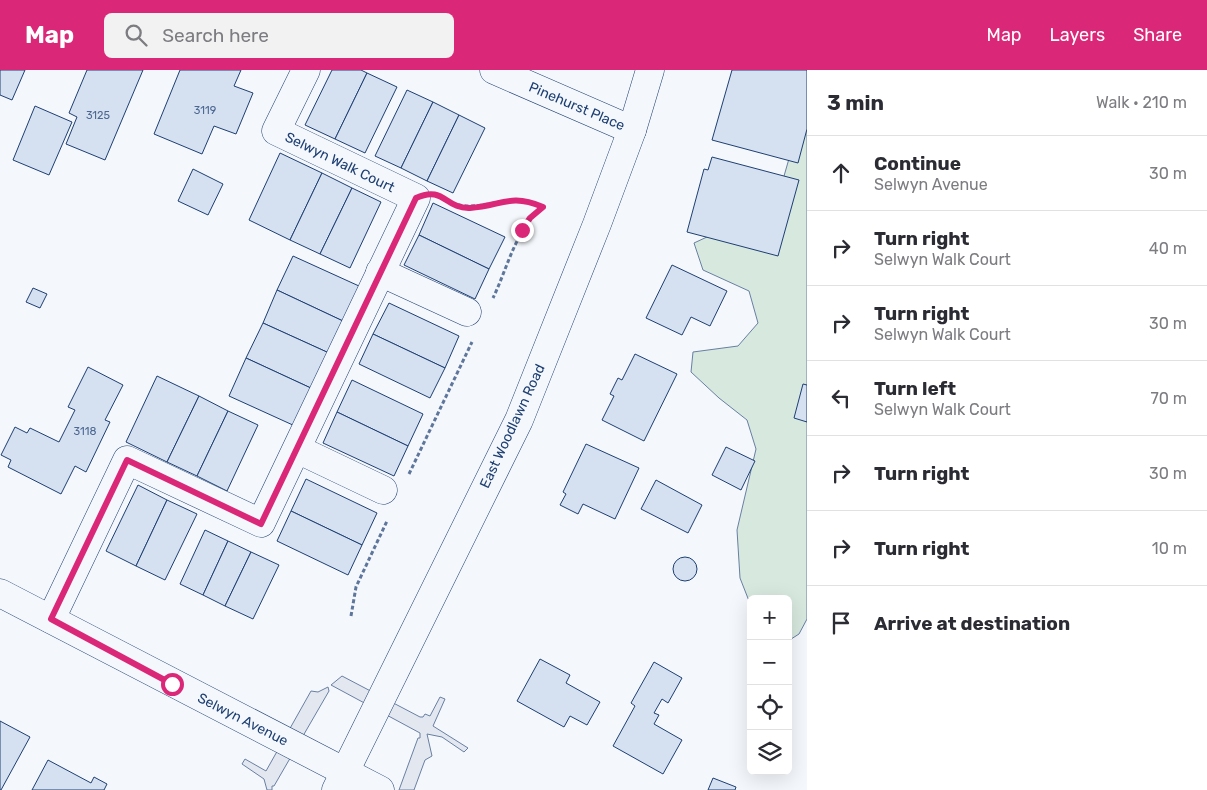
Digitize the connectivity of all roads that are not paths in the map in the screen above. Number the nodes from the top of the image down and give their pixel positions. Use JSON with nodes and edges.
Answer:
{"nodes":[{"id":1,"x":306,"y":70,"type":"edge"},
{"id":2,"x":494,"y":70,"type":"edge"},
{"id":3,"x":650,"y":70,"type":"edge"},
{"id":4,"x":632,"y":130,"type":"junction"},
{"id":5,"x":380,"y":272,"type":"junction"},
{"id":6,"x":478,"y":308,"type":"road end"},
{"id":7,"x":297,"y":449,"type":"junction"},
{"id":8,"x":394,"y":486,"type":"road end"},
{"id":9,"x":0,"y":593,"type":"edge"},
{"id":10,"x":51,"y":619,"type":"junction"},
{"id":11,"x":341,"y":780,"type":"edge"},
{"id":12,"x":380,"y":790,"type":"edge"}],
"edges":[{"from":1,"to":5,"type":"street","name":"Selwyn Walk Court"},
{"from":2,"to":4,"type":"street","name":"Pinehurst Place"},
{"from":3,"to":4,"type":"street","name":"East Woodlawn Road"},
{"from":4,"to":11,"type":"street","name":"East Woodlawn Road"},
{"from":5,"to":6,"type":"street"},
{"from":5,"to":7,"type":"street"},
{"from":7,"to":8,"type":"street"},
{"from":7,"to":10,"type":"street"},
{"from":9,"to":10,"type":"street","name":"Selwyn Avenue"},
{"from":10,"to":11,"type":"street","name":"Selwyn Avenue"},
{"from":11,"to":12,"type":"street","name":"Selwyn Avenue"}]}
